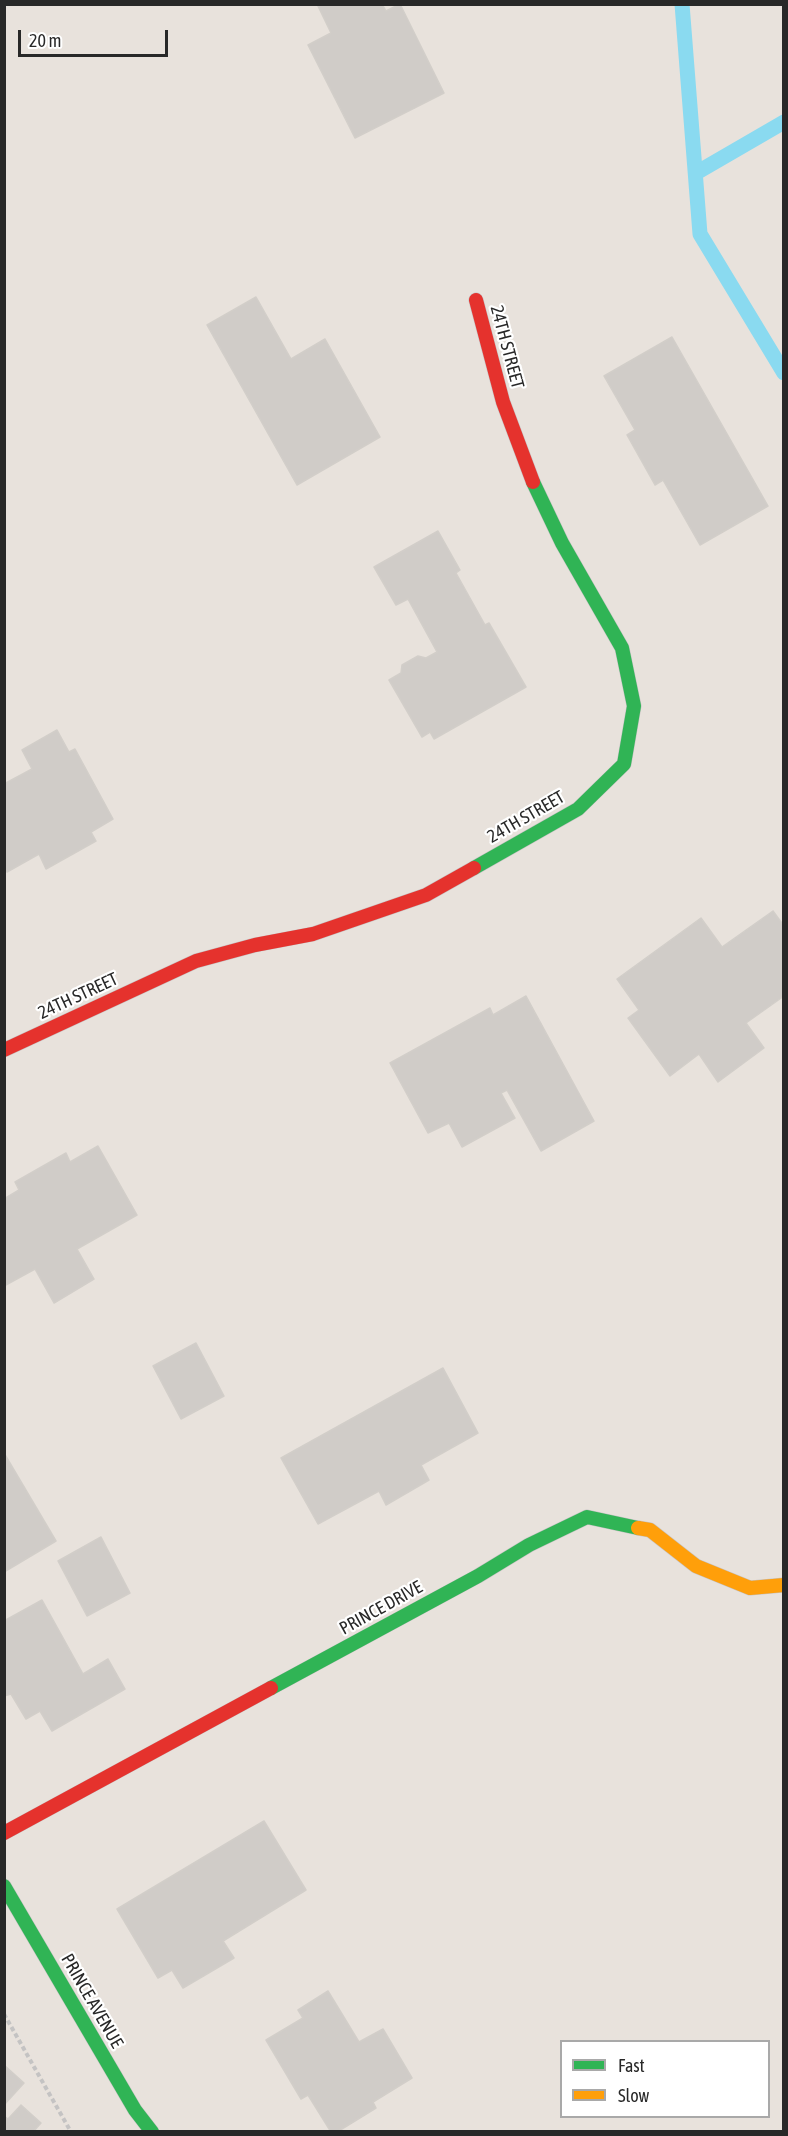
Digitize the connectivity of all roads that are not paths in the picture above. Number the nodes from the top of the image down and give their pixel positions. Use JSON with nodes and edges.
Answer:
{"nodes":[{"id":1,"x":476,"y":300,"type":"dead end"},
{"id":2,"x":4,"y":1050,"type":"edge"},
{"id":3,"x":783,"y":1586,"type":"edge"},
{"id":4,"x":4,"y":1833,"type":"edge"},
{"id":5,"x":4,"y":1886,"type":"edge"},
{"id":6,"x":152,"y":2132,"type":"edge"}],
"edges":[{"from":1,"to":2,"type":"street","name":"24TH STREET"},
{"from":3,"to":4,"type":"street","name":"PRINCE DRIVE"},
{"from":5,"to":6,"type":"street","name":"PRINCE AVENUE"}]}
